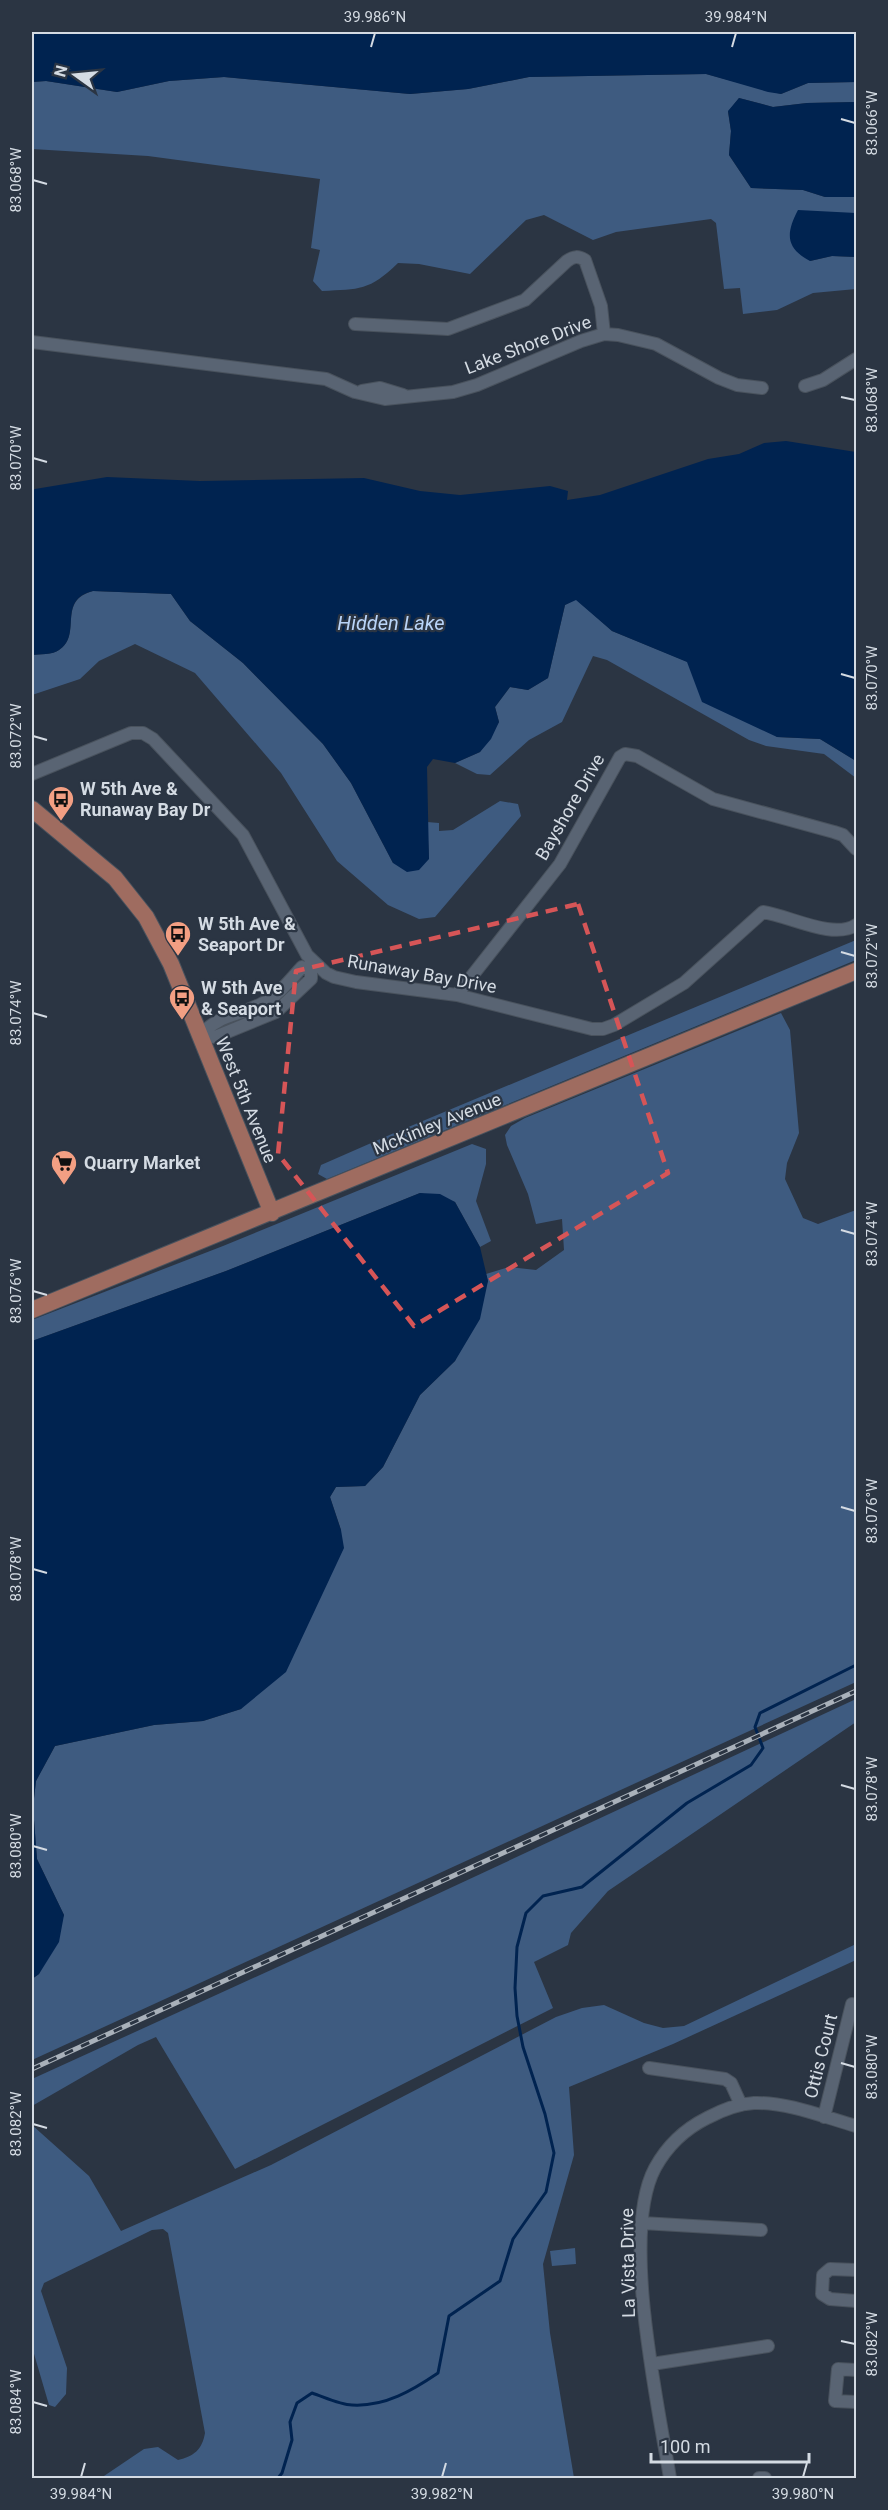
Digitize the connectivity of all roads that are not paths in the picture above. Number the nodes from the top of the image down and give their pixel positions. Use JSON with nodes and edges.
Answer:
{"nodes":[{"id":1,"x":355,"y":324,"type":"dead end"},
{"id":2,"x":604,"y":334,"type":"junction"},
{"id":3,"x":32,"y":342,"type":"edge"},
{"id":4,"x":856,"y":359,"type":"edge"},
{"id":5,"x":806,"y":386,"type":"dead end"},
{"id":6,"x":762,"y":388,"type":"dead end"},
{"id":7,"x":32,"y":774,"type":"edge"},
{"id":8,"x":32,"y":808,"type":"edge"},
{"id":9,"x":856,"y":849,"type":"edge"},
{"id":10,"x":856,"y":926,"type":"edge"},
{"id":11,"x":313,"y":966,"type":"junction"},
{"id":12,"x":856,"y":971,"type":"edge"},
{"id":13,"x":457,"y":995,"type":"junction"},
{"id":14,"x":200,"y":1036,"type":"junction"},
{"id":15,"x":272,"y":1213,"type":"junction"},
{"id":16,"x":32,"y":1310,"type":"edge"},
{"id":17,"x":852,"y":2004,"type":"dead end"},
{"id":18,"x":649,"y":2068,"type":"dead end"},
{"id":19,"x":741,"y":2105,"type":"junction"},
{"id":20,"x":824,"y":2117,"type":"junction"},
{"id":21,"x":856,"y":2126,"type":"edge"},
{"id":22,"x":642,"y":2223,"type":"junction"},
{"id":23,"x":761,"y":2230,"type":"dead end"},
{"id":24,"x":856,"y":2270,"type":"edge"},
{"id":25,"x":856,"y":2301,"type":"edge"},
{"id":26,"x":768,"y":2346,"type":"dead end"},
{"id":27,"x":652,"y":2364,"type":"junction"},
{"id":28,"x":856,"y":2370,"type":"edge"},
{"id":29,"x":856,"y":2402,"type":"edge"},
{"id":30,"x":670,"y":2478,"type":"edge"}],
"edges":[{"from":1,"to":2,"type":"street"},
{"from":2,"to":3,"type":"street","name":"Lake Shore Drive"},
{"from":2,"to":6,"type":"street","name":"Lake Shore Drive"},
{"from":4,"to":5,"type":"street"},
{"from":7,"to":11,"type":"street","name":"Runaway Bay Drive"},
{"from":8,"to":14,"type":"main road","name":"West 5th Avenue"},
{"from":9,"to":13,"type":"street","name":"Bayshore Drive"},
{"from":10,"to":13,"type":"street","name":"Runaway Bay Drive"},
{"from":11,"to":13,"type":"street","name":"Runaway Bay Drive"},
{"from":11,"to":14,"type":"street"},
{"from":12,"to":15,"type":"main road","name":"McKinley Avenue"},
{"from":14,"to":15,"type":"main road","name":"West 5th Avenue"},
{"from":15,"to":16,"type":"main road","name":"McKinley Avenue"},
{"from":17,"to":20,"type":"street","name":"Ottis Court"},
{"from":18,"to":19,"type":"street"},
{"from":19,"to":20,"type":"street","name":"La Vista Drive"},
{"from":19,"to":22,"type":"street","name":"La Vista Drive"},
{"from":20,"to":21,"type":"street","name":"La Vista Drive"},
{"from":22,"to":23,"type":"street"},
{"from":22,"to":27,"type":"street","name":"La Vista Drive"},
{"from":24,"to":25,"type":"street"},
{"from":26,"to":27,"type":"street"},
{"from":27,"to":30,"type":"street","name":"La Vista Drive"},
{"from":28,"to":29,"type":"street"}]}
